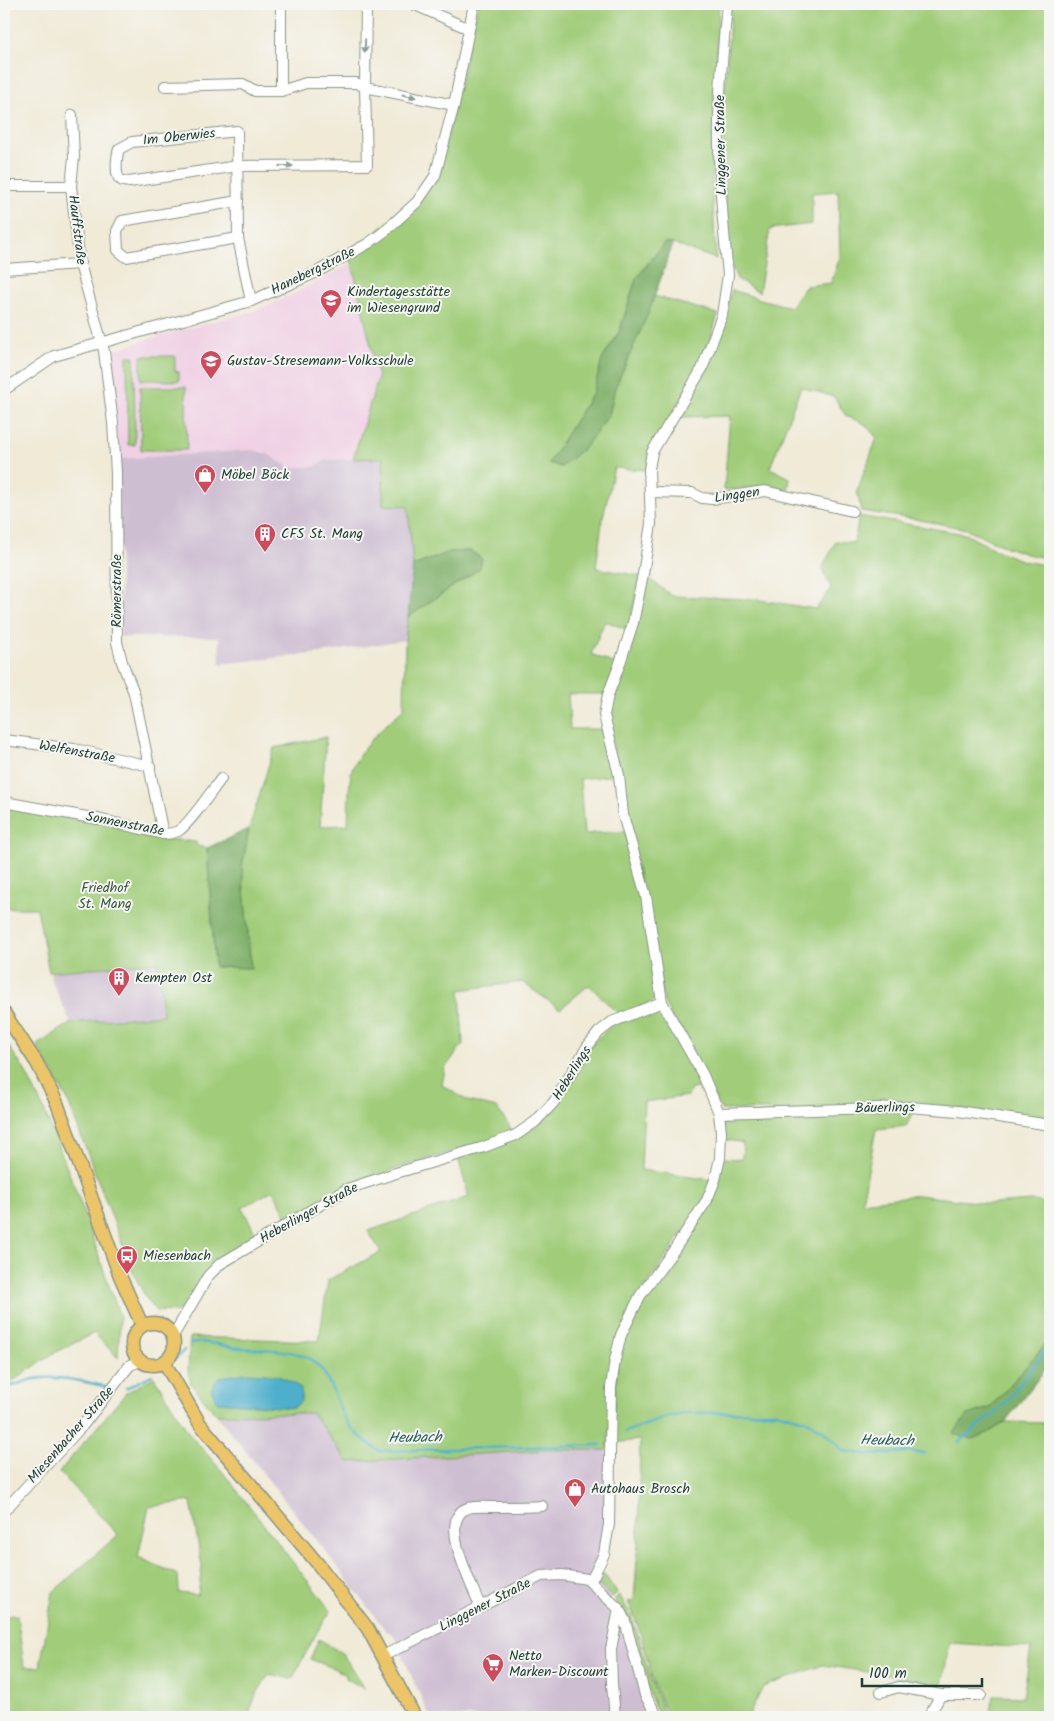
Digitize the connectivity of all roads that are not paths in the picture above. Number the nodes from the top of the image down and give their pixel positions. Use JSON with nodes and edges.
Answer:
{"nodes":[{"id":1,"x":281,"y":4,"type":"edge"},
{"id":2,"x":366,"y":4,"type":"edge"},
{"id":3,"x":413,"y":4,"type":"edge"},
{"id":4,"x":474,"y":4,"type":"edge"},
{"id":5,"x":727,"y":4,"type":"edge"},
{"id":6,"x":469,"y":29,"type":"junction"},
{"id":7,"x":165,"y":86,"type":"dead end"},
{"id":8,"x":365,"y":87,"type":"junction"},
{"id":9,"x":281,"y":91,"type":"junction"},
{"id":10,"x":454,"y":105,"type":"junction"},
{"id":11,"x":72,"y":114,"type":"dead end"},
{"id":12,"x":238,"y":166,"type":"junction"},
{"id":13,"x":4,"y":186,"type":"edge"},
{"id":14,"x":71,"y":186,"type":"junction"},
{"id":15,"x":238,"y":201,"type":"junction"},
{"id":16,"x":238,"y":238,"type":"junction"},
{"id":17,"x":80,"y":264,"type":"junction"},
{"id":18,"x":4,"y":269,"type":"edge"},
{"id":19,"x":251,"y":301,"type":"junction"},
{"id":20,"x":102,"y":342,"type":"junction"},
{"id":21,"x":4,"y":390,"type":"edge"},
{"id":22,"x":650,"y":492,"type":"junction"},
{"id":23,"x":852,"y":511,"type":"dead end"},
{"id":24,"x":4,"y":740,"type":"edge"},
{"id":25,"x":150,"y":766,"type":"junction"},
{"id":26,"x":221,"y":779,"type":"dead end"},
{"id":27,"x":4,"y":802,"type":"edge"},
{"id":28,"x":163,"y":834,"type":"junction"},
{"id":29,"x":662,"y":1002,"type":"junction"},
{"id":30,"x":4,"y":1013,"type":"edge"},
{"id":31,"x":719,"y":1113,"type":"junction"},
{"id":32,"x":1050,"y":1125,"type":"edge"},
{"id":33,"x":484,"y":1147,"type":"joint"},
{"id":34,"x":142,"y":1325,"type":"junction"},
{"id":35,"x":173,"y":1336,"type":"junction"},
{"id":36,"x":140,"y":1361,"type":"junction"},
{"id":37,"x":164,"y":1362,"type":"junction"},
{"id":38,"x":542,"y":1506,"type":"dead end"},
{"id":39,"x":4,"y":1511,"type":"edge"},
{"id":40,"x":591,"y":1581,"type":"junction"},
{"id":41,"x":480,"y":1606,"type":"junction"},
{"id":42,"x":619,"y":1609,"type":"junction"},
{"id":43,"x":383,"y":1656,"type":"junction"},
{"id":44,"x":881,"y":1692,"type":"dead end"},
{"id":45,"x":941,"y":1695,"type":"junction"},
{"id":46,"x":981,"y":1695,"type":"dead end"},
{"id":47,"x":415,"y":1717,"type":"edge"},
{"id":48,"x":615,"y":1717,"type":"edge"},
{"id":49,"x":658,"y":1717,"type":"edge"},
{"id":50,"x":928,"y":1717,"type":"edge"}],
"edges":[{"from":1,"to":9,"type":"street"},
{"from":2,"to":8,"type":"street","one_way":true},
{"from":3,"to":6,"type":"street"},
{"from":4,"to":6,"type":"street","name":"Hanebergstraße"},
{"from":5,"to":22,"type":"street","name":"Linggener Straße"},
{"from":6,"to":10,"type":"street","name":"Hanebergstraße"},
{"from":7,"to":9,"type":"street"},
{"from":8,"to":9,"type":"street"},
{"from":8,"to":10,"type":"street","one_way":true},
{"from":12,"to":8,"type":"street","name":"Im Oberwies","one_way":true},
{"from":10,"to":19,"type":"street","name":"Hanebergstraße"},
{"from":11,"to":14,"type":"street","name":"Hauffstraße"},
{"from":12,"to":12,"type":"street","name":"Im Oberwies"},
{"from":12,"to":15,"type":"street","name":"Im Oberwies"},
{"from":13,"to":14,"type":"street"},
{"from":14,"to":17,"type":"street","name":"Hauffstraße"},
{"from":15,"to":16,"type":"street","name":"Im Oberwies"},
{"from":15,"to":16,"type":"street"},
{"from":16,"to":19,"type":"street","name":"Im Oberwies"},
{"from":17,"to":18,"type":"street"},
{"from":17,"to":20,"type":"street","name":"Hauffstraße"},
{"from":19,"to":20,"type":"street","name":"Hanebergstraße"},
{"from":20,"to":21,"type":"street","name":"Hanebergstraße"},
{"from":20,"to":25,"type":"street","name":"Römerstraße"},
{"from":22,"to":23,"type":"street","name":"Linggen"},
{"from":22,"to":29,"type":"street","name":"Linggener Straße"},
{"from":24,"to":25,"type":"street","name":"Welfenstraße"},
{"from":25,"to":28,"type":"street","name":"Römerstraße"},
{"from":26,"to":28,"type":"street","name":"Sonnenstraße"},
{"from":27,"to":28,"type":"street","name":"Sonnenstraße"},
{"from":29,"to":31,"type":"street"},
{"from":29,"to":33,"type":"street","name":"Heberlings"},
{"from":30,"to":34,"type":"main road"},
{"from":31,"to":32,"type":"street","name":"Bäuerlings"},
{"from":31,"to":40,"type":"street"},
{"from":33,"to":35,"type":"street","name":"Heberlinger Straße"},
{"from":34,"to":35,"type":"main road"},
{"from":34,"to":36,"type":"main road"},
{"from":35,"to":37,"type":"main road"},
{"from":36,"to":37,"type":"main road"},
{"from":36,"to":39,"type":"street","name":"Miesenbacher Straße"},
{"from":37,"to":43,"type":"main road"},
{"from":38,"to":41,"type":"street"},
{"from":40,"to":41,"type":"street","name":"Linggener Straße"},
{"from":40,"to":42,"type":"street"},
{"from":41,"to":43,"type":"street","name":"Linggener Straße"},
{"from":42,"to":48,"type":"street"},
{"from":42,"to":49,"type":"street"},
{"from":43,"to":47,"type":"main road"},
{"from":44,"to":45,"type":"street"},
{"from":45,"to":46,"type":"street"},
{"from":45,"to":50,"type":"street"}]}
